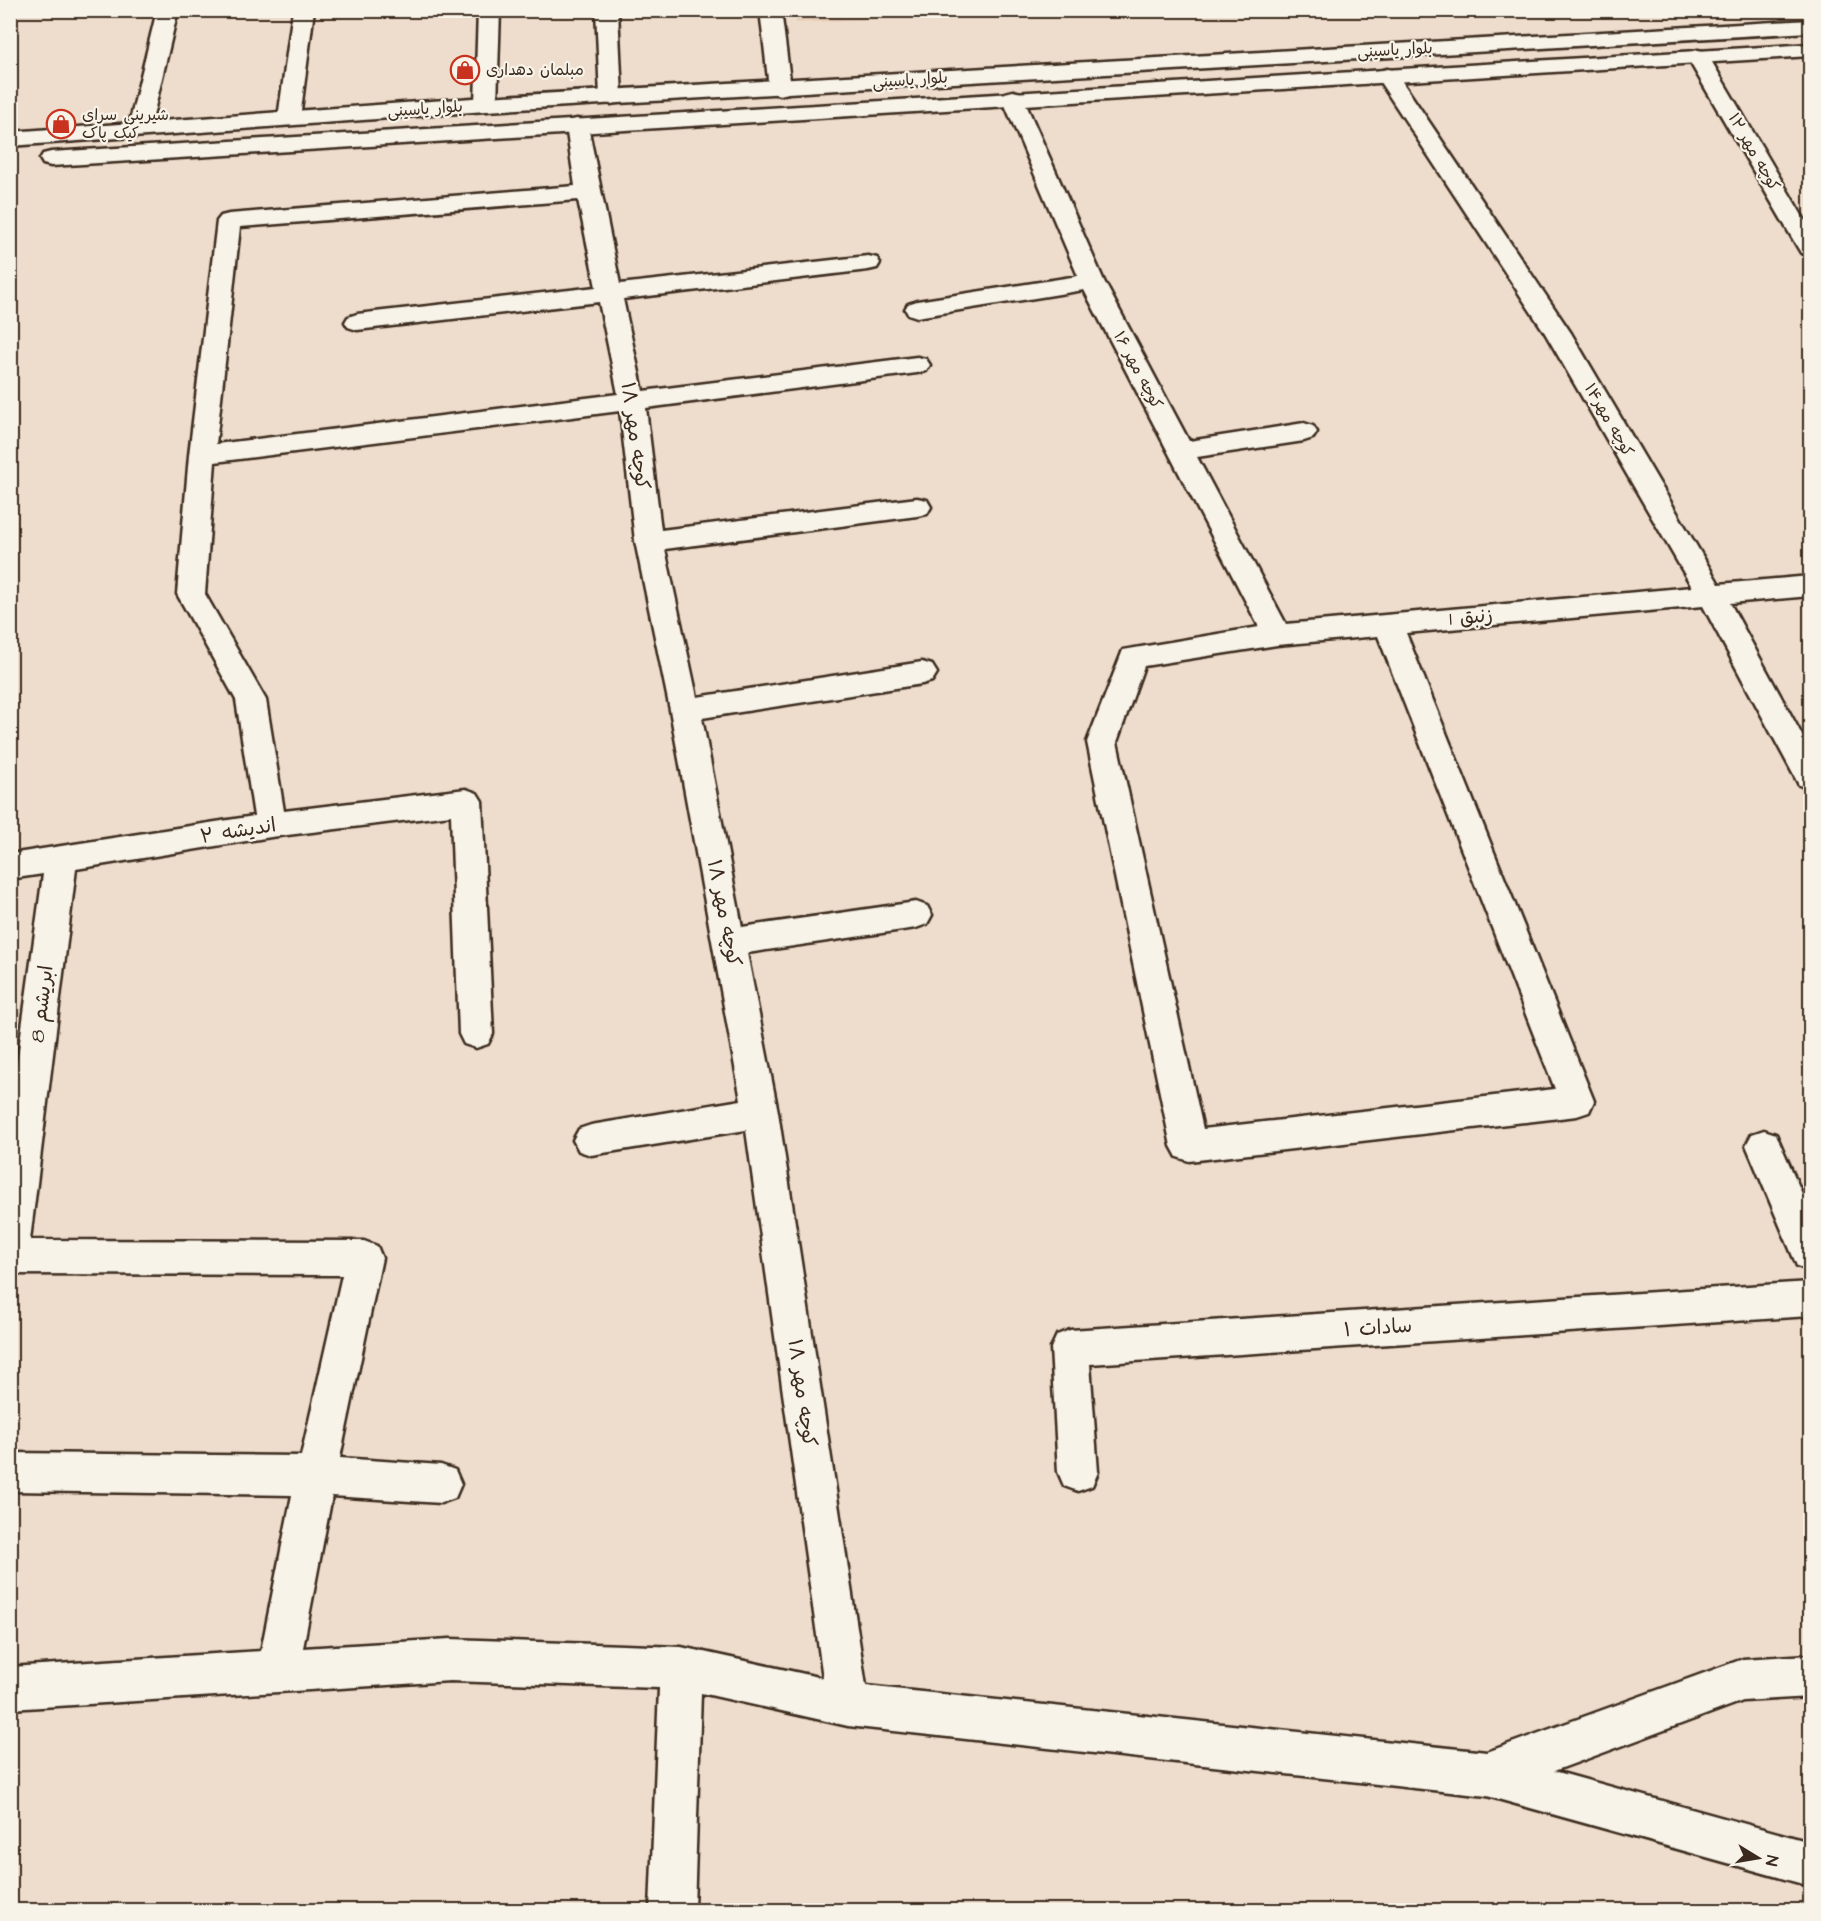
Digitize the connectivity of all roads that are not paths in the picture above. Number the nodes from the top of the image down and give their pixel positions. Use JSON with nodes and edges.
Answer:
{"nodes":[{"id":1,"x":168,"y":10,"type":"edge"},
{"id":2,"x":304,"y":10,"type":"edge"},
{"id":3,"x":489,"y":10,"type":"edge"},
{"id":4,"x":607,"y":10,"type":"edge"},
{"id":5,"x":770,"y":10,"type":"edge"},
{"id":6,"x":1810,"y":26,"type":"edge"},
{"id":7,"x":1810,"y":50,"type":"edge"},
{"id":8,"x":1698,"y":57,"type":"junction"},
{"id":9,"x":1221,"y":60,"type":"junction"},
{"id":10,"x":1387,"y":76,"type":"junction"},
{"id":11,"x":1233,"y":84,"type":"junction"},
{"id":12,"x":780,"y":88,"type":"junction"},
{"id":13,"x":611,"y":97,"type":"junction"},
{"id":14,"x":1013,"y":98,"type":"junction"},
{"id":15,"x":486,"y":104,"type":"junction"},
{"id":16,"x":289,"y":118,"type":"junction"},
{"id":17,"x":577,"y":126,"type":"junction"},
{"id":18,"x":139,"y":129,"type":"junction"},
{"id":19,"x":10,"y":139,"type":"edge"},
{"id":20,"x":34,"y":160,"type":"dead end"},
{"id":21,"x":588,"y":192,"type":"junction"},
{"id":22,"x":1810,"y":248,"type":"edge"},
{"id":23,"x":868,"y":263,"type":"dead end"},
{"id":24,"x":1092,"y":281,"type":"junction"},
{"id":25,"x":608,"y":293,"type":"junction"},
{"id":26,"x":917,"y":309,"type":"dead end"},
{"id":27,"x":357,"y":322,"type":"dead end"},
{"id":28,"x":916,"y":365,"type":"dead end"},
{"id":29,"x":632,"y":401,"type":"junction"},
{"id":30,"x":1304,"y":432,"type":"dead end"},
{"id":31,"x":1181,"y":451,"type":"junction"},
{"id":32,"x":202,"y":455,"type":"junction"},
{"id":33,"x":917,"y":507,"type":"dead end"},
{"id":34,"x":649,"y":541,"type":"junction"},
{"id":35,"x":1810,"y":586,"type":"edge"},
{"id":36,"x":1711,"y":595,"type":"junction"},
{"id":37,"x":1388,"y":625,"type":"junction"},
{"id":38,"x":1277,"y":635,"type":"junction"},
{"id":39,"x":922,"y":672,"type":"dead end"},
{"id":40,"x":685,"y":710,"type":"junction"},
{"id":41,"x":1810,"y":777,"type":"edge"},
{"id":42,"x":272,"y":825,"type":"junction"},
{"id":43,"x":61,"y":860,"type":"junction"},
{"id":44,"x":10,"y":867,"type":"edge"},
{"id":45,"x":916,"y":915,"type":"dead end"},
{"id":46,"x":729,"y":942,"type":"junction"},
{"id":47,"x":476,"y":1034,"type":"dead end"},
{"id":48,"x":761,"y":1112,"type":"junction"},
{"id":49,"x":591,"y":1140,"type":"dead end"},
{"id":50,"x":1764,"y":1144,"type":"dead end"},
{"id":51,"x":1810,"y":1254,"type":"edge"},
{"id":52,"x":10,"y":1256,"type":"edge"},
{"id":53,"x":1810,"y":1299,"type":"edge"},
{"id":54,"x":10,"y":1472,"type":"edge"},
{"id":55,"x":1078,"y":1472,"type":"dead end"},
{"id":56,"x":316,"y":1476,"type":"junction"},
{"id":57,"x":441,"y":1484,"type":"dead end"},
{"id":58,"x":681,"y":1668,"type":"junction"},
{"id":59,"x":278,"y":1671,"type":"junction"},
{"id":60,"x":1810,"y":1676,"type":"edge"},
{"id":61,"x":10,"y":1688,"type":"edge"},
{"id":62,"x":848,"y":1705,"type":"junction"},
{"id":63,"x":1487,"y":1774,"type":"junction"},
{"id":64,"x":1810,"y":1864,"type":"edge"},
{"id":65,"x":672,"y":1911,"type":"edge"}],
"edges":[{"from":1,"to":18,"type":"street"},
{"from":2,"to":16,"type":"street"},
{"from":3,"to":15,"type":"street"},
{"from":4,"to":13,"type":"street"},
{"from":5,"to":12,"type":"street"},
{"from":6,"to":9,"type":"street","name":"بلوار یاسینی"},
{"from":7,"to":8,"type":"street","name":"بلوار یاسینی"},
{"from":8,"to":10,"type":"street","name":"بلوار یاسینی"},
{"from":8,"to":22,"type":"street","name":"کوچه مهر ۱۲"},
{"from":9,"to":11,"type":"street"},
{"from":9,"to":12,"type":"street","name":"بلوار یاسینی"},
{"from":10,"to":11,"type":"street","name":"بلوار یاسینی"},
{"from":10,"to":36,"type":"street","name":"کوچه مهر۱۴"},
{"from":11,"to":14,"type":"street","name":"بلوار یاسینی"},
{"from":12,"to":13,"type":"street","name":"بلوار یاسینی"},
{"from":13,"to":15,"type":"street","name":"بلوار یاسینی"},
{"from":14,"to":17,"type":"street","name":"بلوار یاسینی"},
{"from":14,"to":24,"type":"street","name":"کوچه مهر ۱۶"},
{"from":15,"to":16,"type":"street","name":"بلوار یاسینی"},
{"from":16,"to":18,"type":"street","name":"بلوار یاسینی"},
{"from":17,"to":20,"type":"street","name":"بلوار یاسینی"},
{"from":17,"to":21,"type":"street","name":"کوچه مهر ۱۸"},
{"from":18,"to":19,"type":"street","name":"بلوار یاسینی"},
{"from":21,"to":25,"type":"street","name":"کوچه مهر ۱۸"},
{"from":21,"to":32,"type":"street"},
{"from":23,"to":25,"type":"street"},
{"from":24,"to":26,"type":"street"},
{"from":24,"to":31,"type":"street","name":"کوچه مهر ۱۶"},
{"from":25,"to":27,"type":"street"},
{"from":25,"to":29,"type":"street","name":"کوچه مهر ۱۸"},
{"from":28,"to":29,"type":"street"},
{"from":29,"to":32,"type":"street"},
{"from":29,"to":34,"type":"street","name":"کوچه مهر ۱۸"},
{"from":30,"to":31,"type":"street"},
{"from":31,"to":38,"type":"street","name":"کوچه مهر ۱۶"},
{"from":32,"to":42,"type":"street"},
{"from":33,"to":34,"type":"street"},
{"from":34,"to":40,"type":"street","name":"کوچه مهر ۱۸"},
{"from":35,"to":36,"type":"street","name":"زنبق 1"},
{"from":36,"to":37,"type":"street","name":"زنبق 1"},
{"from":36,"to":41,"type":"street","name":"کوچه مهر۱۴"},
{"from":37,"to":38,"type":"street","name":"زنبق 1"},
{"from":37,"to":38,"type":"street","name":"زنبق 1"},
{"from":39,"to":40,"type":"street"},
{"from":40,"to":46,"type":"street","name":"کوچه مهر ۱۸"},
{"from":42,"to":43,"type":"street","name":"اندیشه ۲"},
{"from":42,"to":47,"type":"street","name":"اندیشه ۲"},
{"from":43,"to":44,"type":"street","name":"اندیشه ۲"},
{"from":43,"to":52,"type":"street","name":"ابریشم 8"},
{"from":45,"to":46,"type":"street"},
{"from":46,"to":48,"type":"street","name":"کوچه مهر ۱۸"},
{"from":48,"to":49,"type":"street"},
{"from":48,"to":62,"type":"street","name":"کوچه مهر ۱۸"},
{"from":50,"to":51,"type":"street"},
{"from":52,"to":56,"type":"street"},
{"from":53,"to":55,"type":"street","name":"سادات ۱"},
{"from":54,"to":56,"type":"street"},
{"from":56,"to":57,"type":"street"},
{"from":56,"to":59,"type":"street"},
{"from":58,"to":59,"type":"street"},
{"from":58,"to":62,"type":"street"},
{"from":58,"to":65,"type":"street"},
{"from":59,"to":61,"type":"street"},
{"from":60,"to":63,"type":"street"},
{"from":62,"to":63,"type":"street"},
{"from":63,"to":64,"type":"street"}]}
